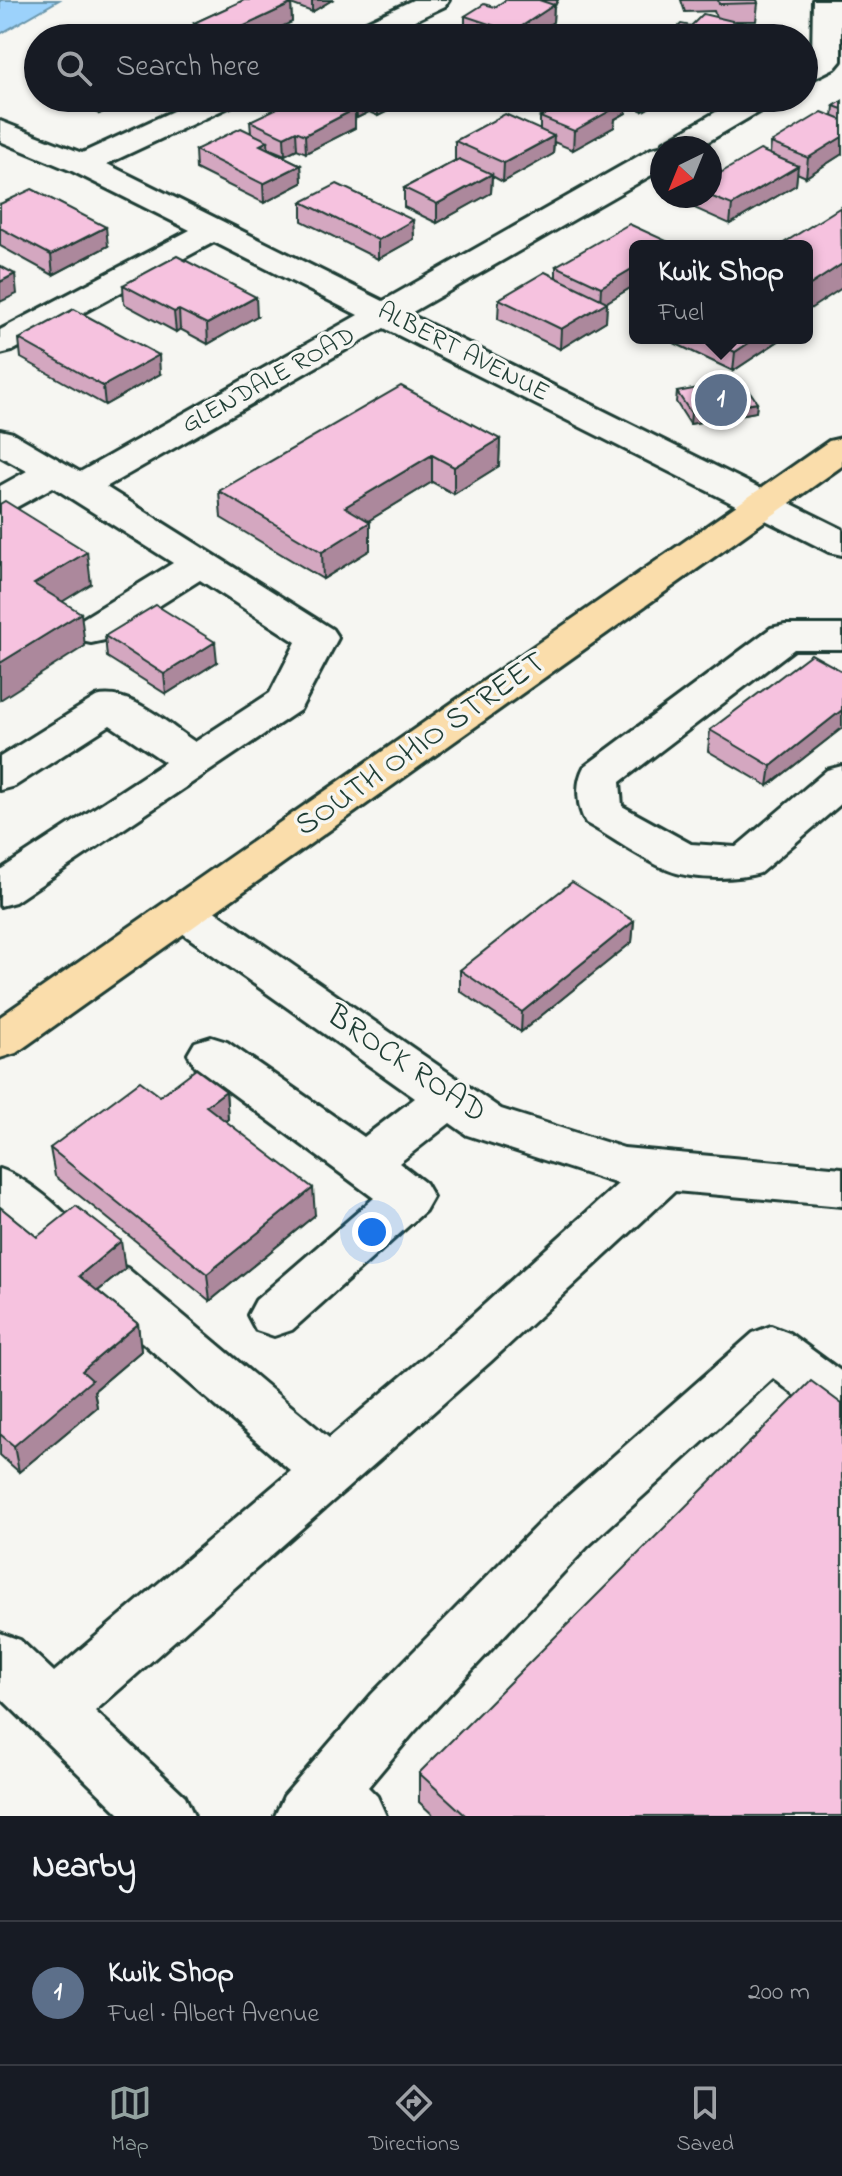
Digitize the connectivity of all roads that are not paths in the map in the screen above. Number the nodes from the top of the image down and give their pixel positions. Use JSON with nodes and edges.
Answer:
{"nodes":[{"id":1,"x":435,"y":0,"type":"edge"},
{"id":2,"x":827,"y":0,"type":"edge"},
{"id":3,"x":384,"y":24,"type":"edge"},
{"id":4,"x":818,"y":66,"type":"edge"},
{"id":5,"x":195,"y":112,"type":"edge"},
{"id":6,"x":738,"y":112,"type":"edge"},
{"id":7,"x":0,"y":130,"type":"edge"},
{"id":8,"x":696,"y":136,"type":"edge"},
{"id":9,"x":650,"y":163,"type":"edge"},
{"id":10,"x":83,"y":164,"type":"junction"},
{"id":11,"x":215,"y":229,"type":"junction"},
{"id":12,"x":387,"y":314,"type":"junction"},
{"id":13,"x":0,"y":344,"type":"edge"},
{"id":14,"x":0,"y":441,"type":"edge"},
{"id":15,"x":842,"y":449,"type":"edge"},
{"id":16,"x":66,"y":480,"type":"junction"},
{"id":17,"x":0,"y":501,"type":"edge"},
{"id":18,"x":764,"y":504,"type":"junction"},
{"id":19,"x":842,"y":544,"type":"edge"},
{"id":20,"x":200,"y":563,"type":"junction"},
{"id":21,"x":91,"y":631,"type":"dead end"},
{"id":22,"x":842,"y":637,"type":"edge"},
{"id":23,"x":842,"y":750,"type":"edge"},
{"id":24,"x":195,"y":762,"type":"junction"},
{"id":25,"x":0,"y":776,"type":"edge"},
{"id":26,"x":842,"y":780,"type":"edge"},
{"id":27,"x":640,"y":837,"type":"junction"},
{"id":28,"x":0,"y":891,"type":"edge"},
{"id":29,"x":184,"y":912,"type":"junction"},
{"id":30,"x":0,"y":1041,"type":"edge"},
{"id":31,"x":211,"y":1054,"type":"dead end"},
{"id":32,"x":449,"y":1097,"type":"junction"},
{"id":33,"x":365,"y":1163,"type":"junction"},
{"id":34,"x":665,"y":1171,"type":"junction"},
{"id":35,"x":842,"y":1187,"type":"edge"},
{"id":36,"x":0,"y":1188,"type":"edge"},
{"id":37,"x":66,"y":1246,"type":"edge"},
{"id":38,"x":109,"y":1283,"type":"edge"},
{"id":39,"x":274,"y":1315,"type":"dead end"},
{"id":40,"x":842,"y":1401,"type":"edge"},
{"id":41,"x":329,"y":1471,"type":"junction"},
{"id":42,"x":0,"y":1659,"type":"edge"},
{"id":43,"x":53,"y":1710,"type":"junction"},
{"id":44,"x":329,"y":1807,"type":"edge"},
{"id":45,"x":164,"y":1816,"type":"edge"}],
"edges":[{"from":1,"to":3,"type":"street"},
{"from":2,"to":4,"type":"street"},
{"from":5,"to":10,"type":"street"},
{"from":6,"to":8,"type":"street"},
{"from":7,"to":10,"type":"street","name":"ALBERT AVENUE"},
{"from":9,"to":12,"type":"street","name":"GLENDALE ROAD"},
{"from":10,"to":11,"type":"street","name":"ALBERT AVENUE"},
{"from":11,"to":12,"type":"street","name":"ALBERT AVENUE"},
{"from":11,"to":13,"type":"street"},
{"from":12,"to":16,"type":"street","name":"GLENDALE ROAD"},
{"from":12,"to":18,"type":"street","name":"ALBERT AVENUE"},
{"from":14,"to":16,"type":"street"},
{"from":15,"to":18,"type":"main road","name":"SOUTH OHIO STREET"},
{"from":16,"to":17,"type":"street","name":"GLENDALE ROAD"},
{"from":16,"to":20,"type":"street"},
{"from":18,"to":19,"type":"street","name":"ALBERT AVENUE"},
{"from":18,"to":29,"type":"main road","name":"SOUTH OHIO STREET"},
{"from":20,"to":21,"type":"street"},
{"from":20,"to":24,"type":"street"},
{"from":22,"to":27,"type":"street"},
{"from":23,"to":27,"type":"street"},
{"from":24,"to":25,"type":"street"},
{"from":24,"to":28,"type":"street"},
{"from":26,"to":27,"type":"street"},
{"from":29,"to":30,"type":"main road","name":"SOUTH OHIO STREET"},
{"from":29,"to":32,"type":"street","name":"BROCK ROAD"},
{"from":31,"to":33,"type":"street"},
{"from":32,"to":33,"type":"street"},
{"from":32,"to":34,"type":"street","name":"BROCK ROAD"},
{"from":33,"to":39,"type":"street"},
{"from":34,"to":35,"type":"street","name":"BROCK ROAD"},
{"from":34,"to":41,"type":"street"},
{"from":36,"to":37,"type":"street"},
{"from":38,"to":41,"type":"street"},
{"from":40,"to":44,"type":"street"},
{"from":41,"to":43,"type":"street"},
{"from":42,"to":43,"type":"street"},
{"from":43,"to":45,"type":"street"}]}
